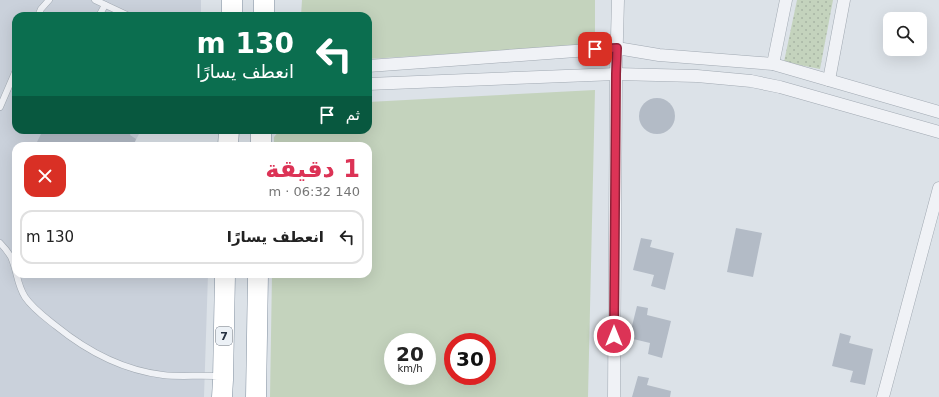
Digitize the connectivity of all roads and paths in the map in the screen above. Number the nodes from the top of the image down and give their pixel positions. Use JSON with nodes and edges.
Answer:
{"nodes":[{"id":1,"x":49,"y":0,"type":"edge"},
{"id":2,"x":95,"y":0,"type":"edge"},
{"id":3,"x":232,"y":0,"type":"edge"},
{"id":4,"x":264,"y":0,"type":"edge"},
{"id":5,"x":618,"y":0,"type":"edge"},
{"id":6,"x":786,"y":0,"type":"edge"},
{"id":7,"x":844,"y":0,"type":"edge"},
{"id":8,"x":105,"y":5,"type":"junction"},
{"id":9,"x":40,"y":12,"type":"edge"},
{"id":10,"x":102,"y":12,"type":"edge"},
{"id":11,"x":116,"y":12,"type":"edge"},
{"id":12,"x":232,"y":12,"type":"edge"},
{"id":13,"x":264,"y":12,"type":"edge"},
{"id":14,"x":617,"y":48,"type":"junction"},
{"id":15,"x":773,"y":64,"type":"junction"},
{"id":16,"x":372,"y":66,"type":"edge"},
{"id":17,"x":616,"y":74,"type":"junction"},
{"id":18,"x":12,"y":79,"type":"edge"},
{"id":19,"x":828,"y":80,"type":"junction"},
{"id":20,"x":372,"y":84,"type":"edge"},
{"id":21,"x":0,"y":107,"type":"edge"},
{"id":22,"x":939,"y":112,"type":"edge"},
{"id":23,"x":939,"y":132,"type":"edge"},
{"id":24,"x":939,"y":188,"type":"edge"},
{"id":25,"x":0,"y":243,"type":"edge"},
{"id":26,"x":12,"y":261,"type":"edge"},
{"id":27,"x":17,"y":278,"type":"edge"},
{"id":28,"x":225,"y":278,"type":"edge"},
{"id":29,"x":258,"y":278,"type":"edge"},
{"id":30,"x":222,"y":389,"type":"edge"},
{"id":31,"x":256,"y":397,"type":"edge"},
{"id":32,"x":614,"y":397,"type":"edge"},
{"id":33,"x":883,"y":397,"type":"edge"}],
"edges":[{"from":1,"to":9,"type":"lane"},
{"from":2,"to":8,"type":"lane"},
{"from":3,"to":12,"type":"highway"},
{"from":4,"to":13,"type":"highway"},
{"from":5,"to":14,"type":"street"},
{"from":6,"to":15,"type":"street"},
{"from":7,"to":19,"type":"street"},
{"from":8,"to":10,"type":"lane"},
{"from":8,"to":11,"type":"lane"},
{"from":14,"to":15,"type":"street"},
{"from":14,"to":16,"type":"street"},
{"from":14,"to":17,"type":"street"},
{"from":15,"to":19,"type":"street"},
{"from":17,"to":20,"type":"street"},
{"from":17,"to":23,"type":"street"},
{"from":17,"to":32,"type":"street"},
{"from":18,"to":21,"type":"lane"},
{"from":19,"to":22,"type":"street"},
{"from":24,"to":33,"type":"street"},
{"from":25,"to":26,"type":"lane"},
{"from":27,"to":30,"type":"lane"},
{"from":28,"to":30,"type":"highway","number":"7"},
{"from":29,"to":31,"type":"highway"}]}
